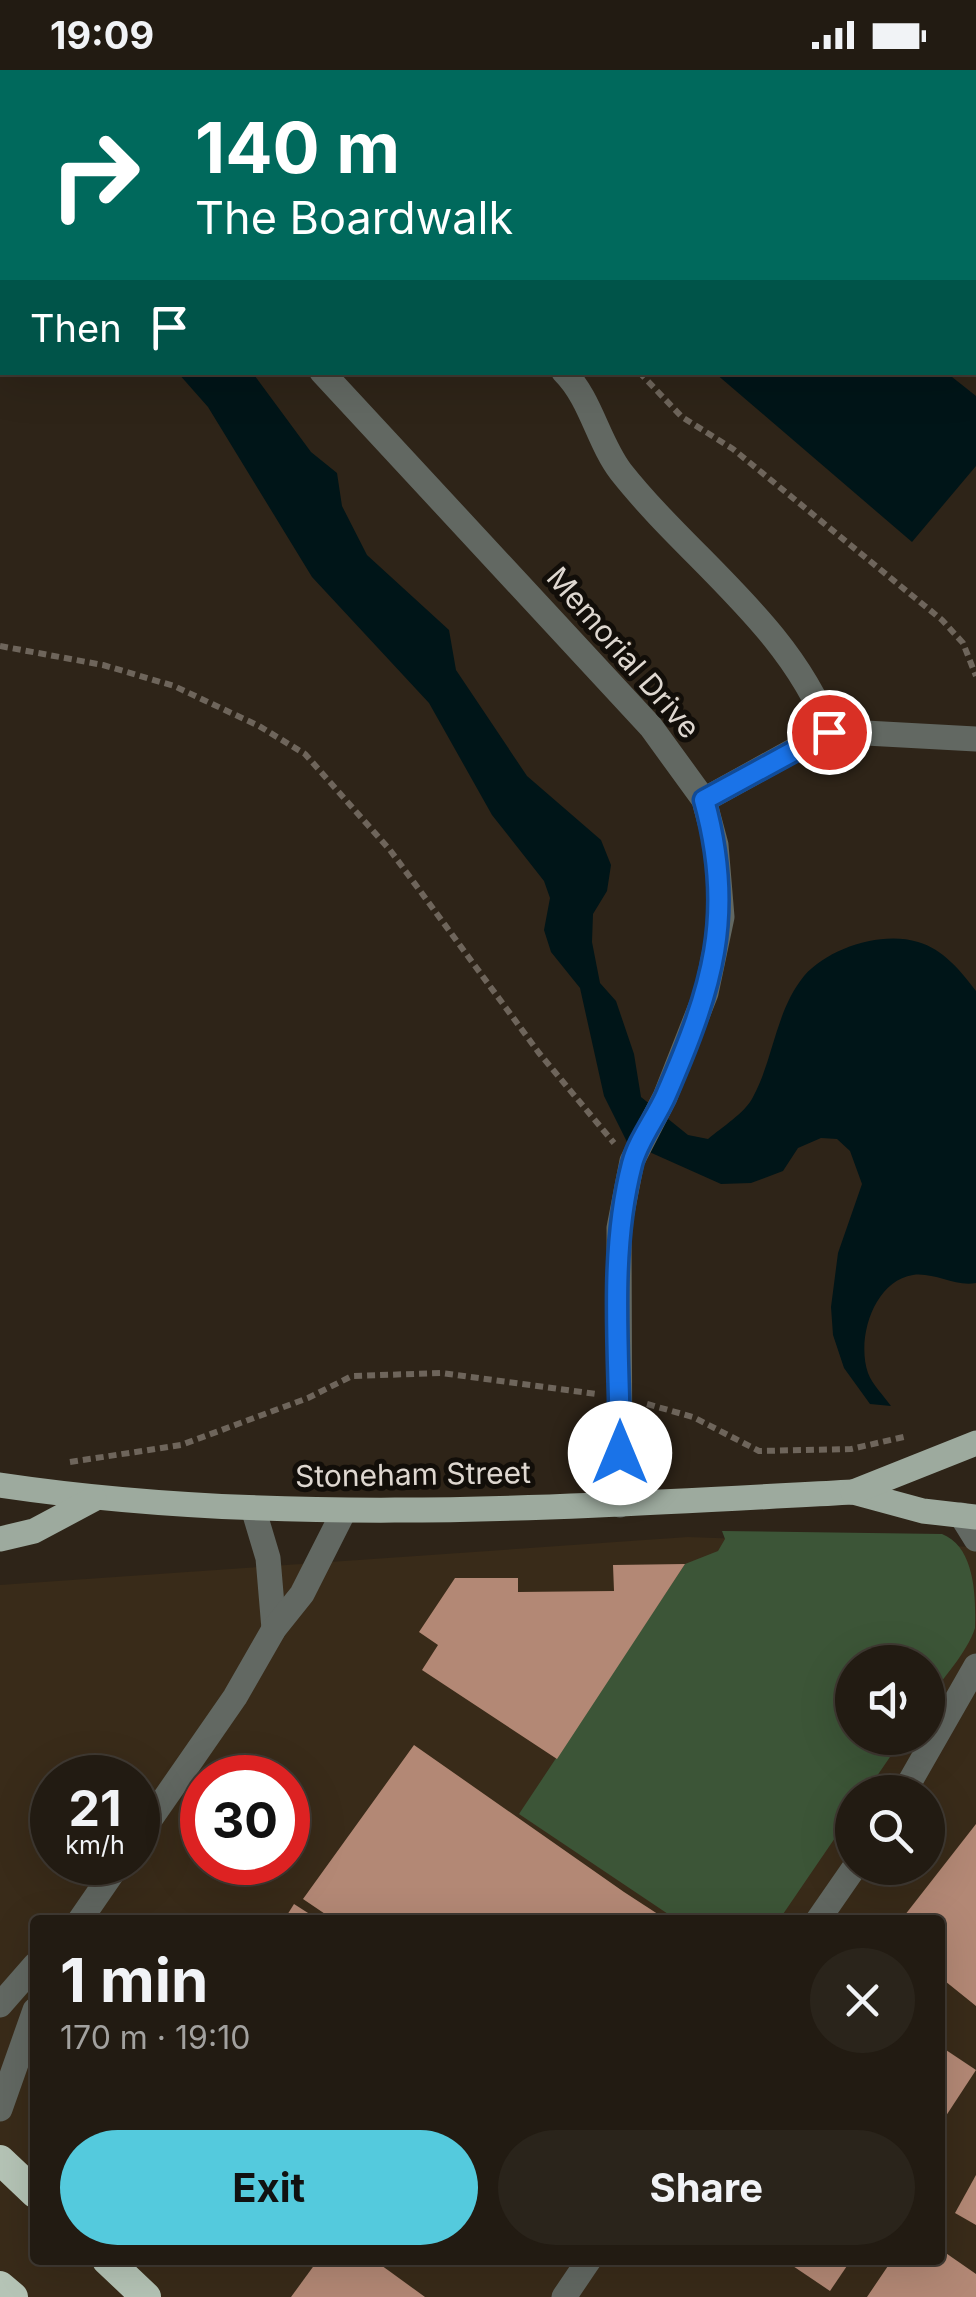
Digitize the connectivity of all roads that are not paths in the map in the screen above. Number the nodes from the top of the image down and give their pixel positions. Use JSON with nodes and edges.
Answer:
{"nodes":[{"id":1,"x":325,"y":375,"type":"edge"},
{"id":2,"x":566,"y":375,"type":"edge"},
{"id":3,"x":829,"y":732,"type":"junction"},
{"id":4,"x":976,"y":739,"type":"edge"},
{"id":5,"x":704,"y":800,"type":"junction"},
{"id":6,"x":976,"y":1443,"type":"edge"},
{"id":7,"x":0,"y":1485,"type":"edge"},
{"id":8,"x":853,"y":1492,"type":"junction"},
{"id":9,"x":94,"y":1499,"type":"junction"},
{"id":10,"x":620,"y":1505,"type":"junction"},
{"id":11,"x":253,"y":1508,"type":"junction"},
{"id":12,"x":343,"y":1513,"type":"junction"},
{"id":13,"x":968,"y":1516,"type":"edge"},
{"id":14,"x":0,"y":1539,"type":"edge"},
{"id":15,"x":976,"y":1539,"type":"edge"},
{"id":16,"x":274,"y":1629,"type":"junction"},
{"id":17,"x":972,"y":1674,"type":"edge"},
{"id":18,"x":914,"y":1775,"type":"edge"},
{"id":19,"x":160,"y":1806,"type":"edge"},
{"id":20,"x":104,"y":1885,"type":"edge"},
{"id":21,"x":842,"y":1885,"type":"edge"},
{"id":22,"x":83,"y":1915,"type":"edge"},
{"id":23,"x":821,"y":1915,"type":"edge"},
{"id":24,"x":30,"y":1971,"type":"edge"},
{"id":25,"x":0,"y":2005,"type":"edge"},
{"id":26,"x":30,"y":2024,"type":"edge"},
{"id":27,"x":0,"y":2110,"type":"edge"},
{"id":28,"x":0,"y":2160,"type":"edge"},
{"id":29,"x":30,"y":2188,"type":"edge"},
{"id":30,"x":112,"y":2265,"type":"edge"},
{"id":31,"x":586,"y":2265,"type":"edge"},
{"id":32,"x":0,"y":2286,"type":"edge"},
{"id":33,"x":14,"y":2297,"type":"edge"},
{"id":34,"x":146,"y":2297,"type":"edge"},
{"id":35,"x":564,"y":2297,"type":"edge"}],
"edges":[{"from":1,"to":5,"type":"street","name":"Memorial Drive"},
{"from":2,"to":3,"type":"street"},
{"from":3,"to":4,"type":"street"},
{"from":3,"to":5,"type":"street"},
{"from":5,"to":10,"type":"street","name":"Memorial Drive"},
{"from":6,"to":8,"type":"main road","name":"Stoneham Street"},
{"from":7,"to":9,"type":"main road","name":"Stoneham Street"},
{"from":8,"to":10,"type":"main road","name":"Stoneham Street"},
{"from":8,"to":13,"type":"main road","name":"Stoneham Street"},
{"from":9,"to":11,"type":"main road","name":"Stoneham Street"},
{"from":9,"to":14,"type":"main road"},
{"from":10,"to":12,"type":"main road","name":"Stoneham Street"},
{"from":11,"to":12,"type":"main road","name":"Stoneham Street"},
{"from":11,"to":16,"type":"street"},
{"from":12,"to":16,"type":"street"},
{"from":13,"to":15,"type":"street"},
{"from":16,"to":19,"type":"street"},
{"from":17,"to":18,"type":"street"},
{"from":20,"to":22,"type":"street"},
{"from":21,"to":23,"type":"street"},
{"from":24,"to":25,"type":"street"},
{"from":26,"to":27,"type":"street"},
{"from":28,"to":29,"type":"highway"},
{"from":30,"to":34,"type":"highway"},
{"from":31,"to":35,"type":"street"},
{"from":32,"to":33,"type":"highway"}]}
